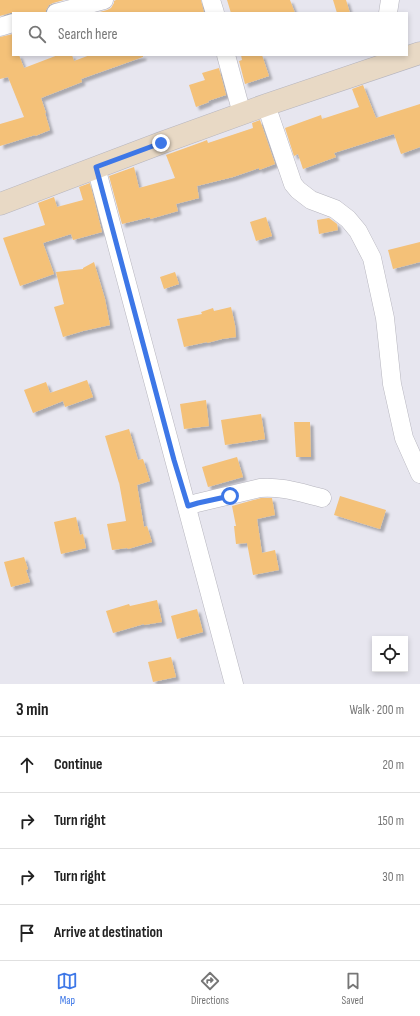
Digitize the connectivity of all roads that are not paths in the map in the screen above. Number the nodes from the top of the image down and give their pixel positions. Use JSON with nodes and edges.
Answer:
{"nodes":[{"id":1,"x":104,"y":0,"type":"edge"},
{"id":2,"x":211,"y":0,"type":"edge"},
{"id":3,"x":390,"y":0,"type":"edge"},
{"id":4,"x":60,"y":12,"type":"edge"},
{"id":5,"x":215,"y":12,"type":"edge"},
{"id":6,"x":388,"y":12,"type":"edge"},
{"id":7,"x":12,"y":24,"type":"edge"},
{"id":8,"x":0,"y":27,"type":"edge"},
{"id":9,"x":420,"y":53,"type":"edge"},
{"id":10,"x":408,"y":55,"type":"edge"},
{"id":11,"x":226,"y":56,"type":"edge"},
{"id":12,"x":404,"y":56,"type":"edge"},
{"id":13,"x":382,"y":60,"type":"edge"},
{"id":14,"x":266,"y":105,"type":"junction"},
{"id":15,"x":242,"y":114,"type":"junction"},
{"id":16,"x":96,"y":167,"type":"junction"},
{"id":17,"x":0,"y":204,"type":"edge"},
{"id":18,"x":420,"y":474,"type":"edge"},
{"id":19,"x":322,"y":498,"type":"dead end"},
{"id":20,"x":188,"y":506,"type":"junction"},
{"id":21,"x":234,"y":684,"type":"edge"}],
"edges":[{"from":1,"to":4,"type":"street"},
{"from":2,"to":5,"type":"street"},
{"from":3,"to":6,"type":"street"},
{"from":7,"to":8,"type":"street"},
{"from":9,"to":10,"type":"main road"},
{"from":11,"to":15,"type":"street"},
{"from":12,"to":13,"type":"main road"},
{"from":13,"to":14,"type":"main road"},
{"from":14,"to":15,"type":"main road"},
{"from":14,"to":18,"type":"street"},
{"from":15,"to":16,"type":"main road"},
{"from":16,"to":17,"type":"main road"},
{"from":16,"to":20,"type":"street"},
{"from":19,"to":20,"type":"street"},
{"from":20,"to":21,"type":"street"}]}
